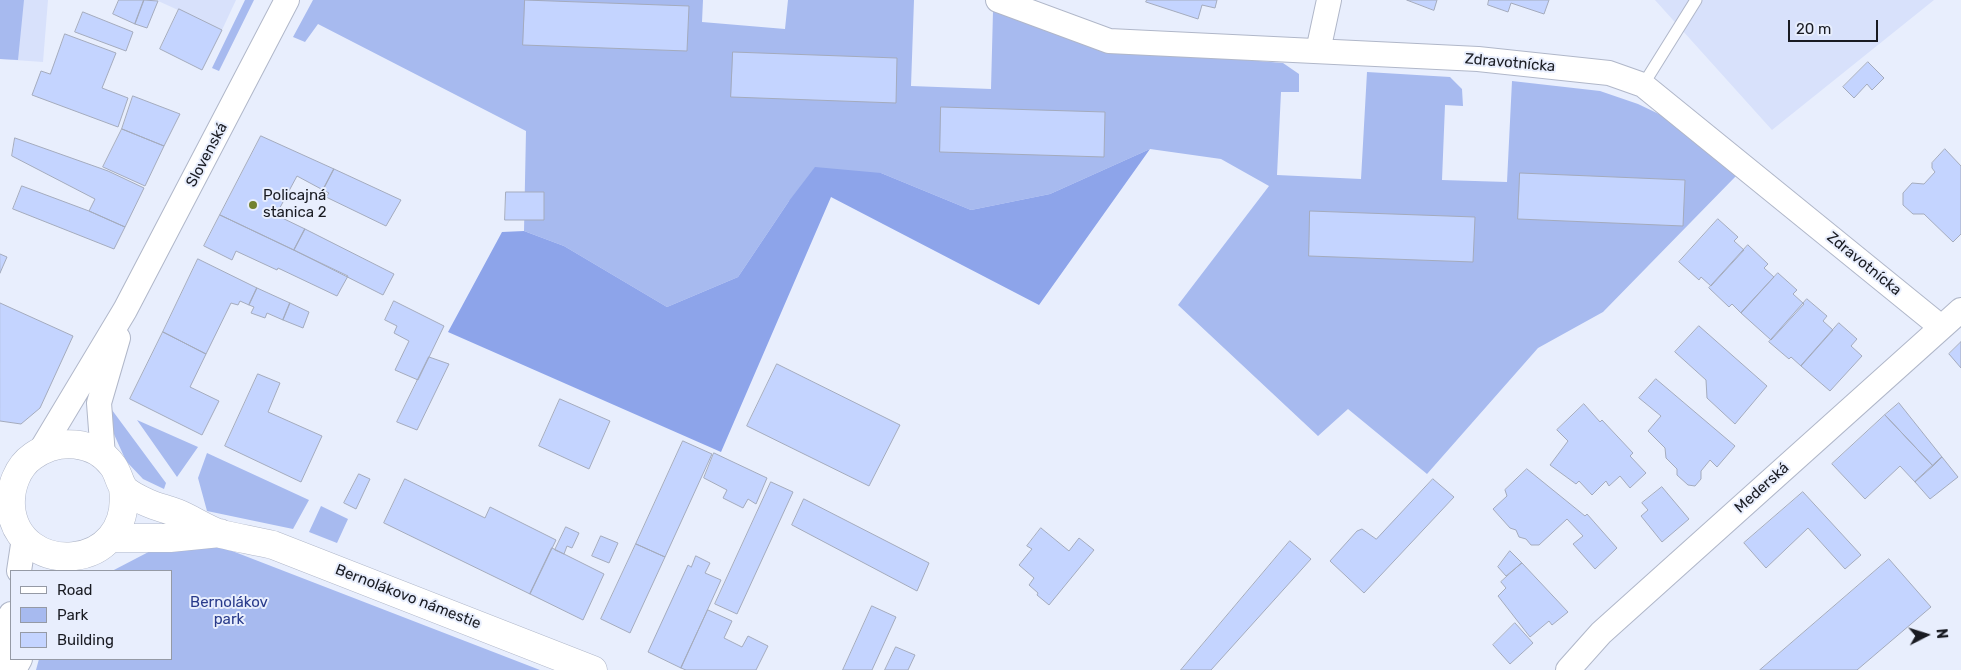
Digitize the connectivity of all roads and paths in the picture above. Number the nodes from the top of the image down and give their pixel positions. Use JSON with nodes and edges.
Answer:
{"nodes":[{"id":1,"x":287,"y":0,"type":"edge"},
{"id":2,"x":998,"y":0,"type":"edge"},
{"id":3,"x":1329,"y":0,"type":"edge"},
{"id":4,"x":1696,"y":0,"type":"edge"},
{"id":5,"x":1318,"y":51,"type":"junction"},
{"id":6,"x":1643,"y":85,"type":"junction"},
{"id":7,"x":126,"y":310,"type":"junction"},
{"id":8,"x":1961,"y":310,"type":"edge"},
{"id":9,"x":1941,"y":327,"type":"junction"},
{"id":10,"x":41,"y":450,"type":"junction"},
{"id":11,"x":103,"y":456,"type":"junction"},
{"id":12,"x":10,"y":467,"type":"edge"},
{"id":13,"x":123,"y":488,"type":"junction"},
{"id":14,"x":14,"y":526,"type":"edge"},
{"id":15,"x":220,"y":533,"type":"junction"},
{"id":16,"x":111,"y":538,"type":"junction"},
{"id":17,"x":82,"y":563,"type":"edge"},
{"id":18,"x":19,"y":570,"type":"edge"},
{"id":19,"x":10,"y":619,"type":"edge"},
{"id":20,"x":0,"y":664,"type":"edge"},
{"id":21,"x":594,"y":670,"type":"edge"},
{"id":22,"x":1568,"y":670,"type":"edge"}],
"edges":[{"from":1,"to":7,"type":"street","name":"Slovenská"},
{"from":2,"to":5,"type":"street","name":"Zdravotnícka"},
{"from":3,"to":5,"type":"street"},
{"from":4,"to":6,"type":"lane"},
{"from":5,"to":6,"type":"street","name":"Zdravotnícka"},
{"from":6,"to":9,"type":"street","name":"Zdravotnícka"},
{"from":7,"to":10,"type":"street","name":"Slovenská"},
{"from":7,"to":11,"type":"street","name":"Slovenská"},
{"from":8,"to":9,"type":"street","name":"Mederská"},
{"from":9,"to":22,"type":"street","name":"Mederská"},
{"from":10,"to":11,"type":"main road"},
{"from":10,"to":12,"type":"main road"},
{"from":11,"to":13,"type":"main road"},
{"from":12,"to":14,"type":"main road"},
{"from":13,"to":15,"type":"main road","name":"Bernolákovo námestie"},
{"from":13,"to":16,"type":"main road"},
{"from":14,"to":17,"type":"main road"},
{"from":14,"to":18,"type":"street"},
{"from":15,"to":16,"type":"main road","name":"Bernolákovo námestie"},
{"from":15,"to":21,"type":"main road","name":"Bernolákovo námestie"},
{"from":16,"to":17,"type":"main road"},
{"from":19,"to":20,"type":"street"}]}
